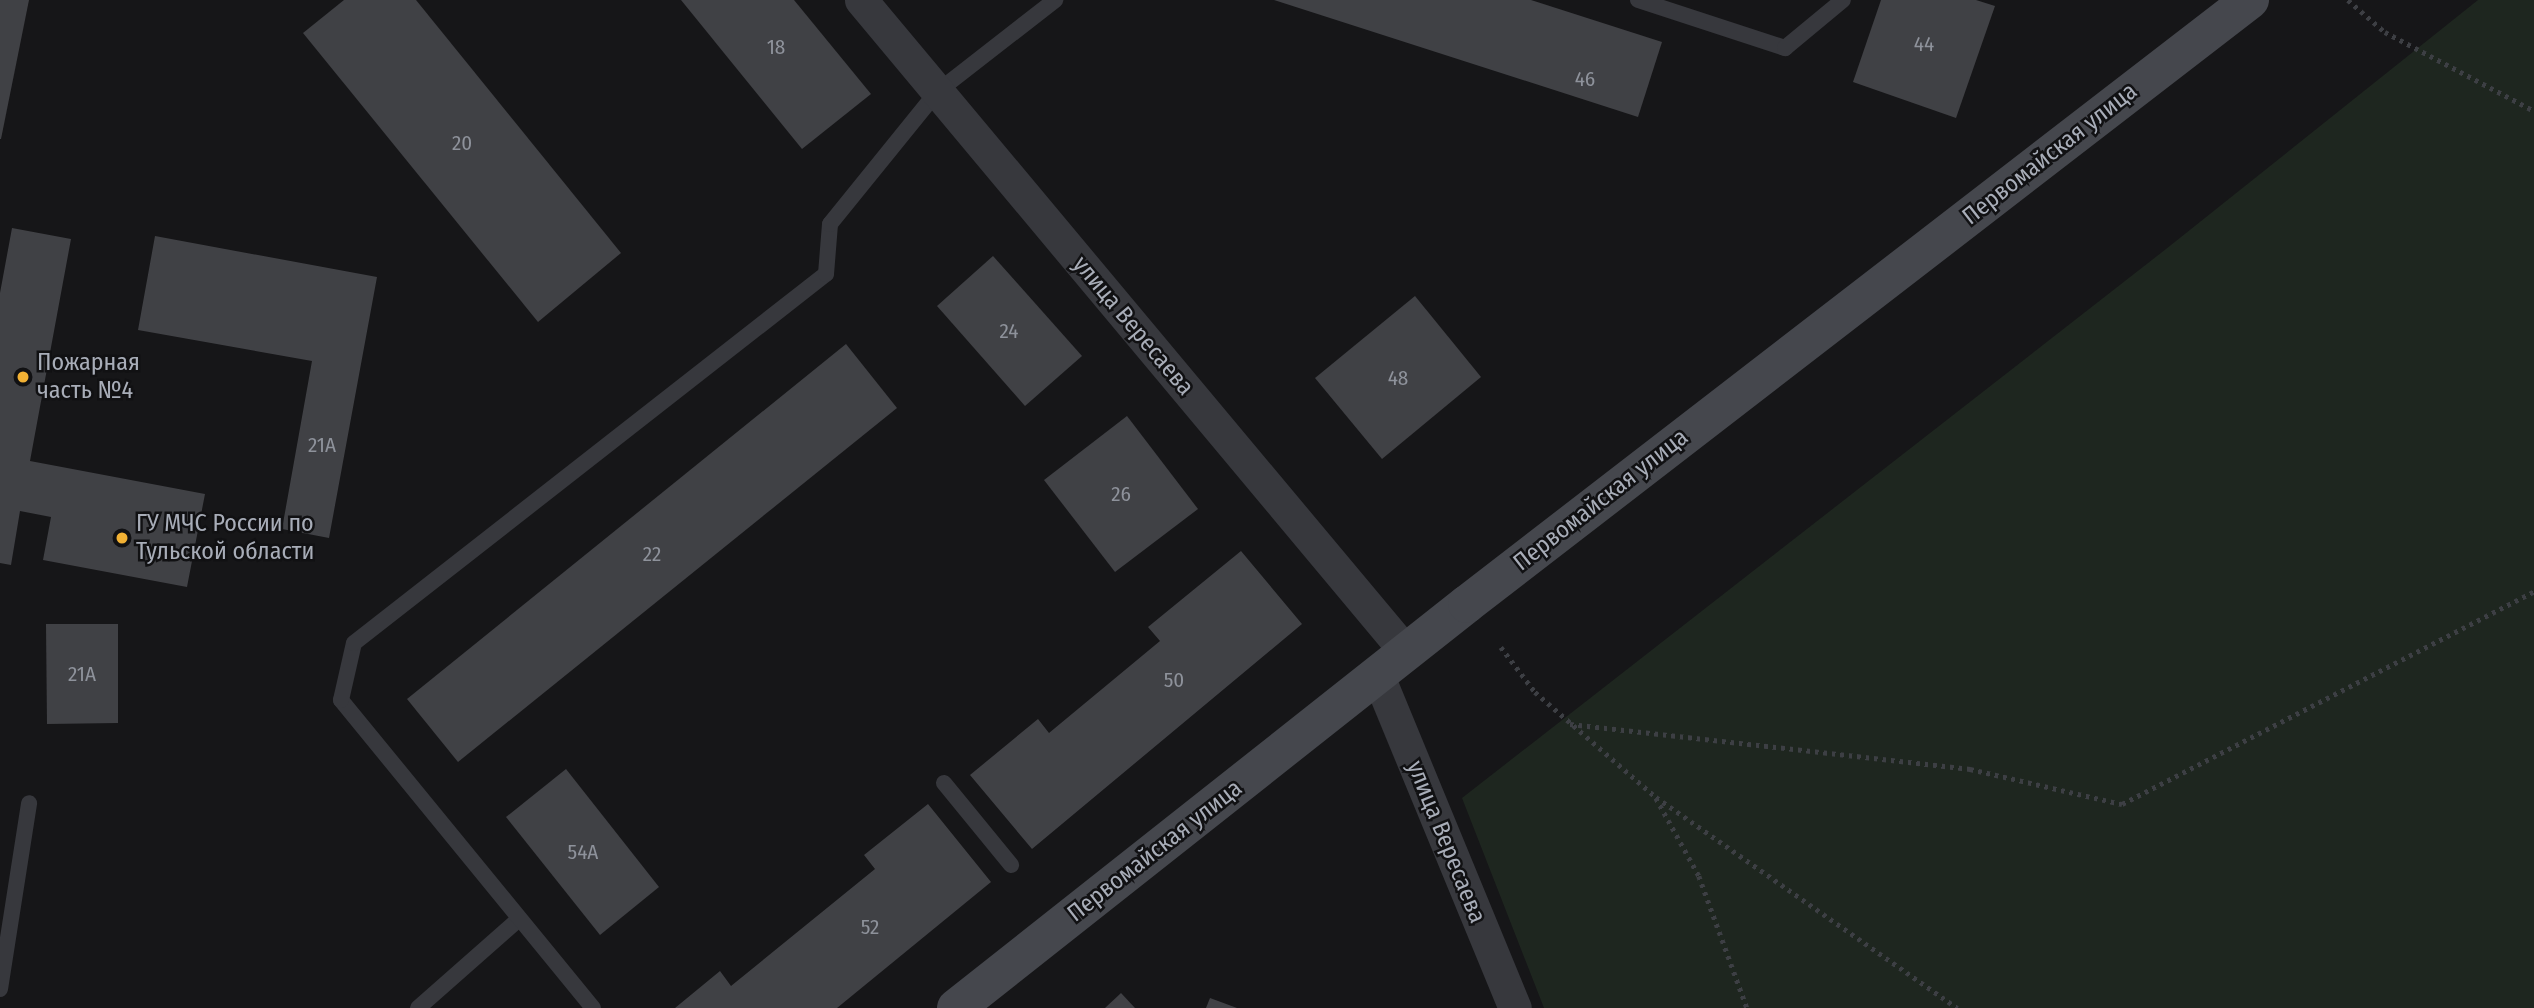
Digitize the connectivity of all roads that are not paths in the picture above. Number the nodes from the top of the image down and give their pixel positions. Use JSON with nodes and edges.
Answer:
{"nodes":[{"id":1,"x":861,"y":0,"type":"edge"},
{"id":2,"x":1055,"y":0,"type":"edge"},
{"id":3,"x":1638,"y":0,"type":"edge"},
{"id":4,"x":1843,"y":0,"type":"edge"},
{"id":5,"x":2250,"y":0,"type":"edge"},
{"id":6,"x":937,"y":92,"type":"junction"},
{"id":7,"x":1392,"y":664,"type":"junction"},
{"id":8,"x":944,"y":783,"type":"dead end"},
{"id":9,"x":29,"y":803,"type":"dead end"},
{"id":10,"x":1012,"y":865,"type":"dead end"},
{"id":11,"x":519,"y":919,"type":"junction"},
{"id":12,"x":0,"y":989,"type":"edge"},
{"id":13,"x":418,"y":1008,"type":"edge"},
{"id":14,"x":593,"y":1008,"type":"edge"},
{"id":15,"x":956,"y":1008,"type":"edge"},
{"id":16,"x":1515,"y":1008,"type":"edge"}],
"edges":[{"from":1,"to":6,"type":"street","name":"улица Вересаева"},
{"from":2,"to":6,"type":"lane"},
{"from":3,"to":4,"type":"lane"},
{"from":5,"to":7,"type":"main road","name":"Первомайская улица"},
{"from":6,"to":7,"type":"street","name":"улица Вересаева"},
{"from":6,"to":11,"type":"lane"},
{"from":7,"to":15,"type":"main road","name":"Первомайская улица"},
{"from":7,"to":16,"type":"street","name":"улица Вересаева"},
{"from":8,"to":10,"type":"lane"},
{"from":9,"to":12,"type":"lane"},
{"from":11,"to":13,"type":"lane"},
{"from":11,"to":14,"type":"lane"}]}
